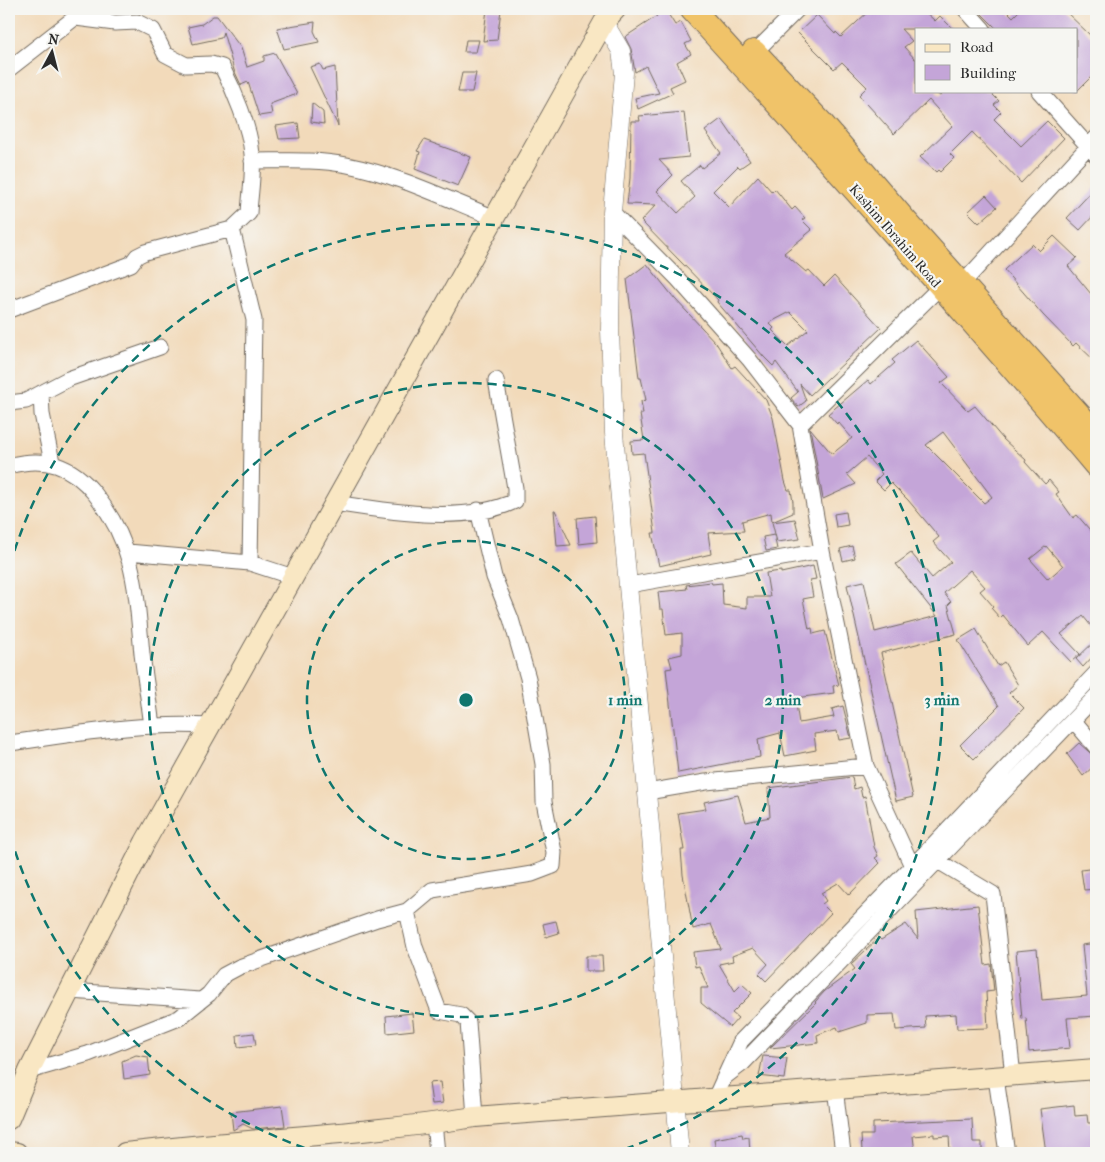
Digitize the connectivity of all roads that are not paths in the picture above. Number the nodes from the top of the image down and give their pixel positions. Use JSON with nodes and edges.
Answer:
{"nodes":[{"id":1,"x":692,"y":9,"type":"edge"},
{"id":2,"x":714,"y":9,"type":"edge"},
{"id":3,"x":798,"y":9,"type":"edge"},
{"id":4,"x":965,"y":9,"type":"edge"},
{"id":5,"x":81,"y":13,"type":"edge"},
{"id":6,"x":610,"y":16,"type":"edge"},
{"id":7,"x":982,"y":28,"type":"edge"},
{"id":8,"x":755,"y":52,"type":"junction"},
{"id":9,"x":9,"y":69,"type":"edge"},
{"id":10,"x":1040,"y":92,"type":"edge"},
{"id":11,"x":1094,"y":146,"type":"edge"},
{"id":12,"x":252,"y":161,"type":"junction"},
{"id":13,"x":612,"y":212,"type":"junction"},
{"id":14,"x":495,"y":218,"type":"junction"},
{"id":15,"x":232,"y":229,"type":"junction"},
{"id":16,"x":951,"y":285,"type":"junction"},
{"id":17,"x":9,"y":310,"type":"edge"},
{"id":18,"x":160,"y":347,"type":"dead end"},
{"id":19,"x":496,"y":380,"type":"dead end"},
{"id":20,"x":41,"y":393,"type":"junction"},
{"id":21,"x":9,"y":403,"type":"edge"},
{"id":22,"x":800,"y":425,"type":"junction"},
{"id":23,"x":1096,"y":434,"type":"edge"},
{"id":24,"x":52,"y":462,"type":"junction"},
{"id":25,"x":1096,"y":464,"type":"edge"},
{"id":26,"x":9,"y":466,"type":"edge"},
{"id":27,"x":334,"y":503,"type":"junction"},
{"id":28,"x":478,"y":510,"type":"junction"},
{"id":29,"x":822,"y":551,"type":"junction"},
{"id":30,"x":128,"y":552,"type":"junction"},
{"id":31,"x":250,"y":563,"type":"junction"},
{"id":32,"x":293,"y":577,"type":"junction"},
{"id":33,"x":629,"y":585,"type":"junction"},
{"id":34,"x":1096,"y":672,"type":"edge"},
{"id":35,"x":1096,"y":696,"type":"edge"},
{"id":36,"x":1073,"y":720,"type":"junction"},
{"id":37,"x":152,"y":726,"type":"junction"},
{"id":38,"x":210,"y":726,"type":"junction"},
{"id":39,"x":9,"y":742,"type":"edge"},
{"id":40,"x":1096,"y":747,"type":"edge"},
{"id":41,"x":866,"y":766,"type":"junction"},
{"id":42,"x":647,"y":792,"type":"junction"},
{"id":43,"x":938,"y":861,"type":"junction"},
{"id":44,"x":912,"y":866,"type":"junction"},
{"id":45,"x":407,"y":911,"type":"junction"},
{"id":46,"x":70,"y":991,"type":"junction"},
{"id":47,"x":200,"y":1000,"type":"junction"},
{"id":48,"x":1096,"y":1069,"type":"edge"},
{"id":49,"x":30,"y":1071,"type":"junction"},
{"id":50,"x":1005,"y":1077,"type":"junction"},
{"id":51,"x":722,"y":1078,"type":"junction"},
{"id":52,"x":835,"y":1088,"type":"junction"},
{"id":53,"x":715,"y":1098,"type":"junction"},
{"id":54,"x":675,"y":1101,"type":"junction"},
{"id":55,"x":10,"y":1111,"type":"edge"},
{"id":56,"x":475,"y":1117,"type":"junction"},
{"id":57,"x":434,"y":1123,"type":"junction"},
{"id":58,"x":191,"y":1149,"type":"edge"},
{"id":59,"x":9,"y":1152,"type":"edge"},
{"id":60,"x":17,"y":1153,"type":"edge"},
{"id":61,"x":125,"y":1153,"type":"edge"},
{"id":62,"x":437,"y":1153,"type":"edge"},
{"id":63,"x":680,"y":1153,"type":"edge"},
{"id":64,"x":843,"y":1153,"type":"edge"},
{"id":65,"x":1007,"y":1153,"type":"edge"}],
"edges":[{"from":1,"to":16,"type":"highway","name":"Kashim Ibrahim Road"},
{"from":2,"to":8,"type":"highway","name":"Kashim Ibrahim Road"},
{"from":3,"to":8,"type":"street"},
{"from":4,"to":7,"type":"street"},
{"from":5,"to":9,"type":"street"},
{"from":5,"to":12,"type":"street"},
{"from":6,"to":13,"type":"street"},
{"from":6,"to":14,"type":"main road"},
{"from":8,"to":16,"type":"highway","name":"Kashim Ibrahim Road"},
{"from":10,"to":11,"type":"street"},
{"from":11,"to":16,"type":"street"},
{"from":12,"to":14,"type":"street"},
{"from":12,"to":15,"type":"street"},
{"from":13,"to":22,"type":"street"},
{"from":13,"to":33,"type":"street"},
{"from":14,"to":27,"type":"main road"},
{"from":15,"to":17,"type":"street"},
{"from":15,"to":31,"type":"street"},
{"from":16,"to":22,"type":"street"},
{"from":16,"to":23,"type":"highway","name":"Kashim Ibrahim Road"},
{"from":16,"to":25,"type":"highway","name":"Kashim Ibrahim Road"},
{"from":18,"to":20,"type":"street"},
{"from":19,"to":28,"type":"street"},
{"from":20,"to":21,"type":"street"},
{"from":20,"to":24,"type":"street"},
{"from":22,"to":29,"type":"street"},
{"from":24,"to":26,"type":"street"},
{"from":24,"to":30,"type":"street"},
{"from":27,"to":28,"type":"street"},
{"from":27,"to":32,"type":"main road"},
{"from":28,"to":45,"type":"street"},
{"from":29,"to":33,"type":"street"},
{"from":29,"to":41,"type":"street"},
{"from":30,"to":31,"type":"street"},
{"from":30,"to":37,"type":"street"},
{"from":31,"to":32,"type":"street"},
{"from":32,"to":38,"type":"main road"},
{"from":33,"to":42,"type":"street"},
{"from":34,"to":44,"type":"street"},
{"from":35,"to":36,"type":"street"},
{"from":36,"to":40,"type":"street"},
{"from":36,"to":43,"type":"street"},
{"from":37,"to":38,"type":"street"},
{"from":37,"to":39,"type":"street"},
{"from":38,"to":46,"type":"main road"},
{"from":41,"to":42,"type":"street"},
{"from":41,"to":44,"type":"street"},
{"from":42,"to":54,"type":"street"},
{"from":43,"to":50,"type":"street"},
{"from":43,"to":51,"type":"street"},
{"from":44,"to":51,"type":"street"},
{"from":45,"to":47,"type":"street"},
{"from":45,"to":56,"type":"street"},
{"from":46,"to":47,"type":"street"},
{"from":46,"to":49,"type":"main road"},
{"from":47,"to":49,"type":"street"},
{"from":48,"to":50,"type":"main road"},
{"from":49,"to":55,"type":"main road"},
{"from":50,"to":52,"type":"main road"},
{"from":50,"to":65,"type":"street"},
{"from":51,"to":53,"type":"street"},
{"from":52,"to":53,"type":"main road"},
{"from":52,"to":64,"type":"street"},
{"from":53,"to":54,"type":"main road"},
{"from":54,"to":56,"type":"main road"},
{"from":54,"to":63,"type":"street"},
{"from":56,"to":57,"type":"main road"},
{"from":57,"to":58,"type":"main road"},
{"from":57,"to":62,"type":"street"},
{"from":58,"to":61,"type":"main road"},
{"from":59,"to":60,"type":"main road"}]}
